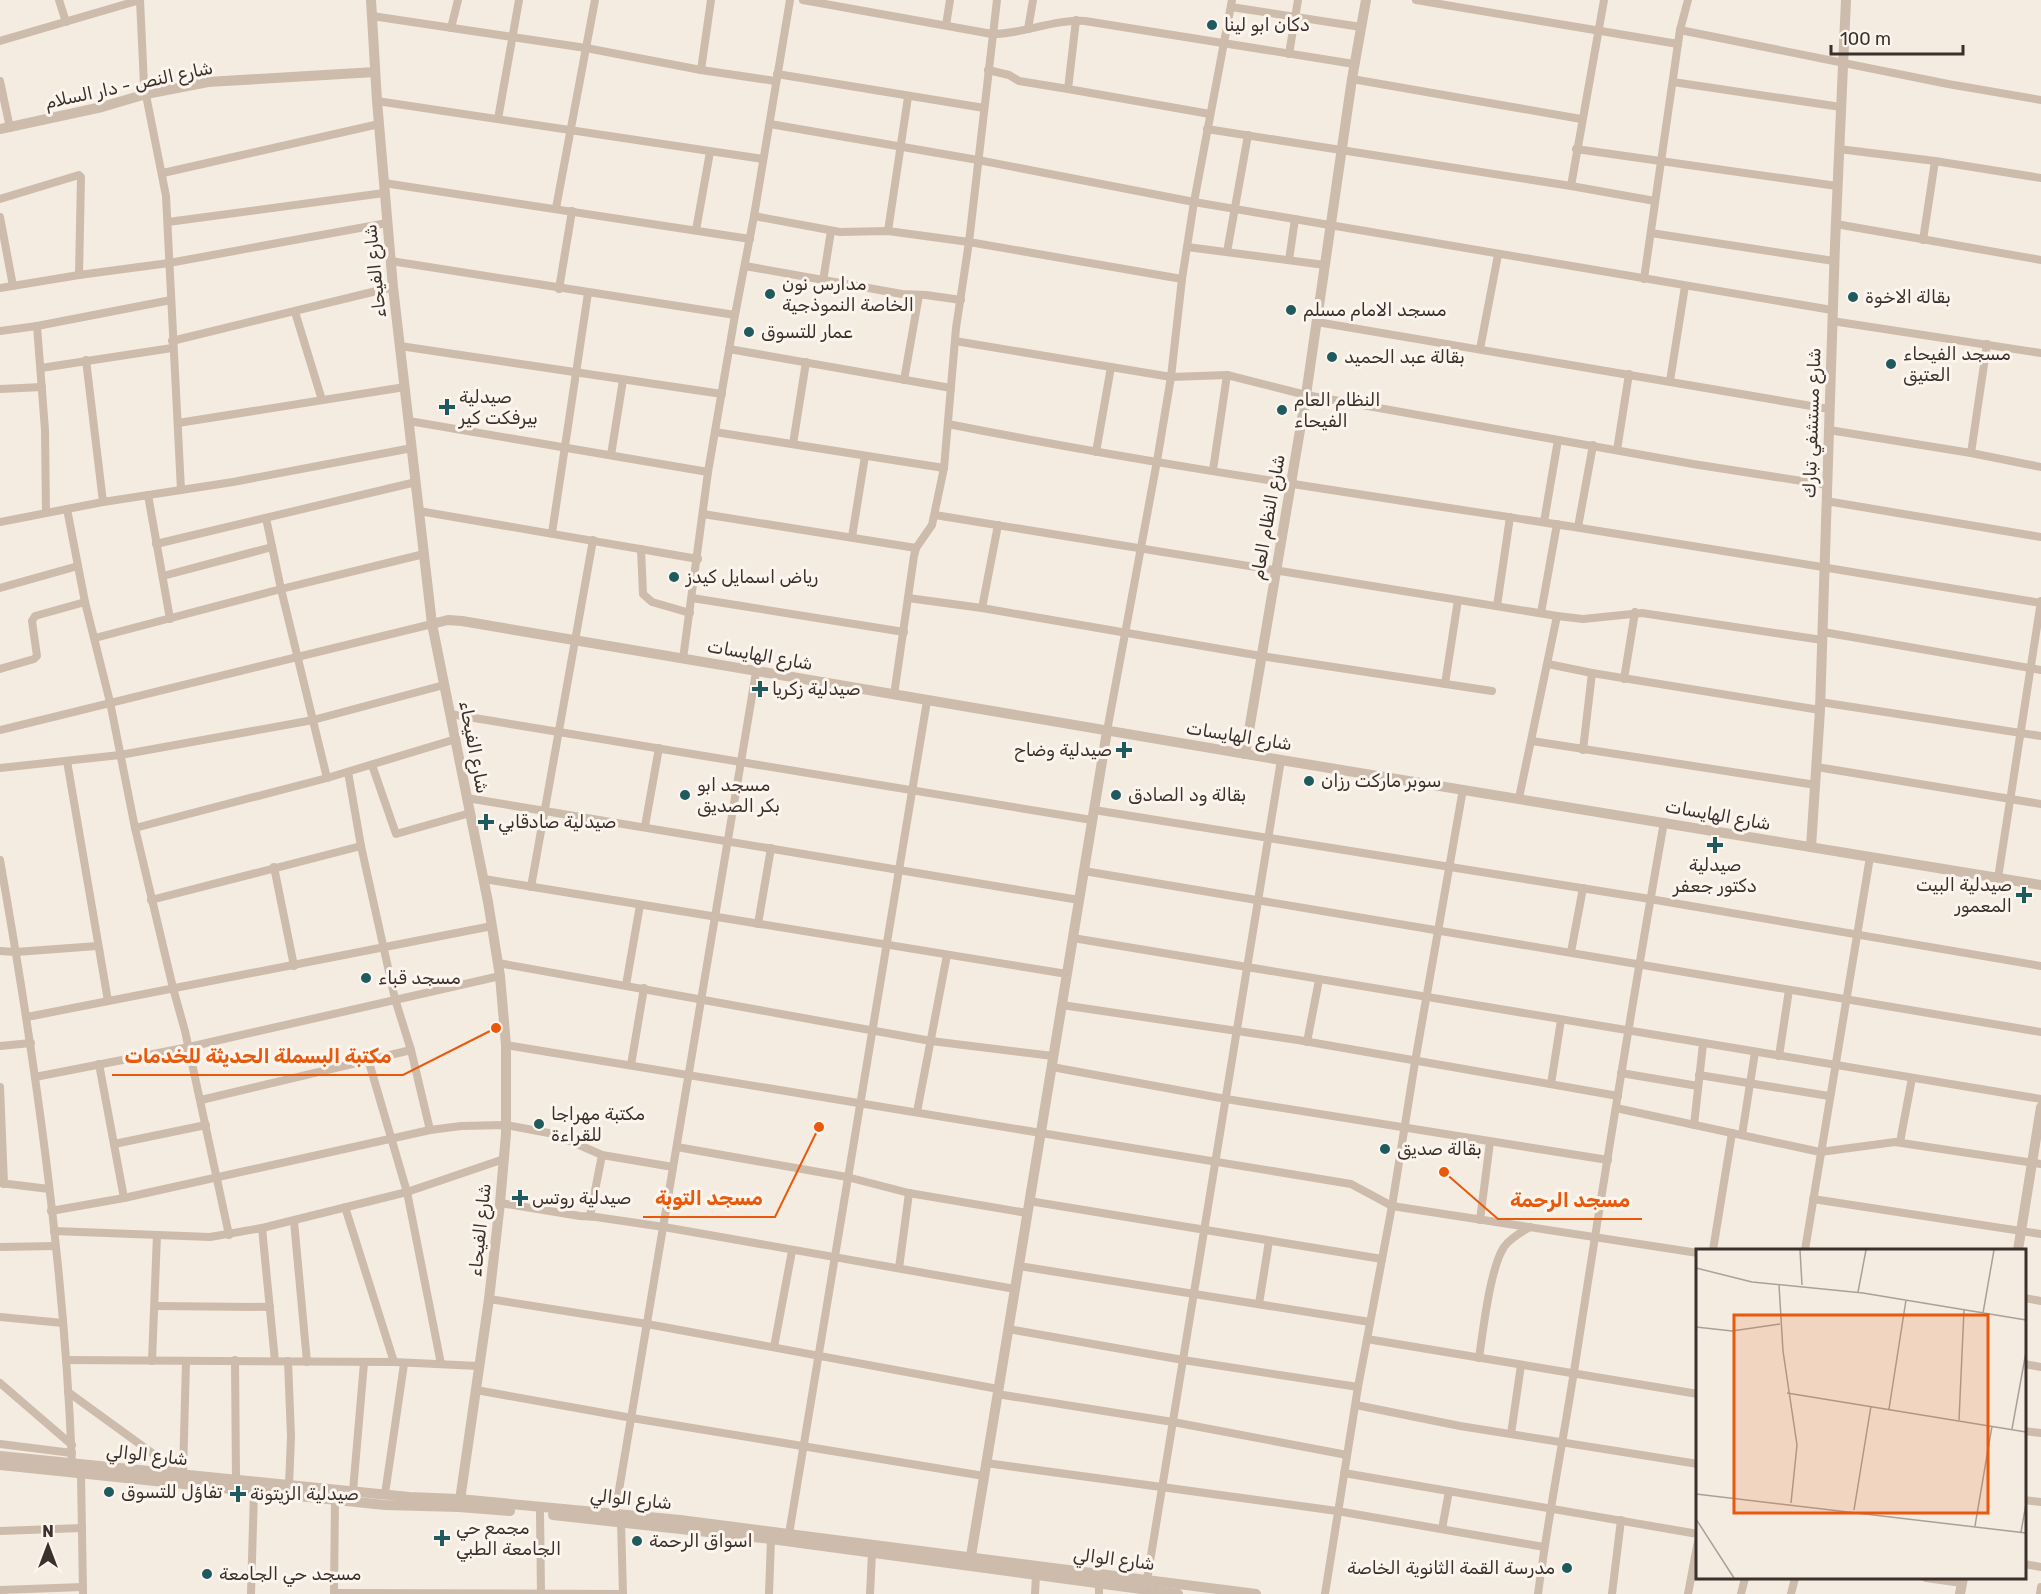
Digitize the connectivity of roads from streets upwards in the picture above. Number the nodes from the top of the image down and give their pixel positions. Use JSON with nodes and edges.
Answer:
{"nodes":[{"id":1,"x":59,"y":0,"type":"edge"},
{"id":2,"x":371,"y":0,"type":"edge"},
{"id":3,"x":458,"y":0,"type":"edge"},
{"id":4,"x":519,"y":0,"type":"edge"},
{"id":5,"x":595,"y":0,"type":"edge"},
{"id":6,"x":711,"y":0,"type":"edge"},
{"id":7,"x":790,"y":0,"type":"edge"},
{"id":8,"x":803,"y":0,"type":"edge"},
{"id":9,"x":950,"y":0,"type":"edge"},
{"id":10,"x":997,"y":0,"type":"edge"},
{"id":11,"x":1033,"y":0,"type":"edge"},
{"id":12,"x":1298,"y":0,"type":"edge"},
{"id":13,"x":1366,"y":0,"type":"edge"},
{"id":14,"x":1416,"y":0,"type":"edge"},
{"id":15,"x":1604,"y":0,"type":"edge"},
{"id":16,"x":1688,"y":0,"type":"edge"},
{"id":17,"x":1846,"y":0,"type":"edge"},
{"id":18,"x":1231,"y":3,"type":"edge"},
{"id":19,"x":372,"y":16,"type":"junction"},
{"id":20,"x":1295,"y":17,"type":"junction"},
{"id":21,"x":1076,"y":20,"type":"junction"},
{"id":22,"x":66,"y":22,"type":"junction"},
{"id":23,"x":946,"y":25,"type":"junction"},
{"id":24,"x":1361,"y":27,"type":"junction"},
{"id":25,"x":451,"y":28,"type":"junction"},
{"id":26,"x":1028,"y":29,"type":"junction"},
{"id":27,"x":1680,"y":30,"type":"junction"},
{"id":28,"x":1597,"y":31,"type":"junction"},
{"id":29,"x":992,"y":34,"type":"junction"},
{"id":30,"x":513,"y":37,"type":"junction"},
{"id":31,"x":0,"y":41,"type":"edge"},
{"id":32,"x":1223,"y":44,"type":"junction"},
{"id":33,"x":1678,"y":44,"type":"junction"},
{"id":34,"x":586,"y":48,"type":"junction"},
{"id":35,"x":1288,"y":54,"type":"junction"},
{"id":36,"x":1843,"y":63,"type":"junction"},
{"id":37,"x":1354,"y":64,"type":"junction"},
{"id":38,"x":701,"y":70,"type":"junction"},
{"id":39,"x":988,"y":70,"type":"junction"},
{"id":40,"x":375,"y":72,"type":"junction"},
{"id":41,"x":776,"y":78,"type":"junction"},
{"id":42,"x":1352,"y":79,"type":"junction"},
{"id":43,"x":0,"y":81,"type":"edge"},
{"id":44,"x":1672,"y":82,"type":"junction"},
{"id":45,"x":1068,"y":89,"type":"junction"},
{"id":46,"x":146,"y":94,"type":"junction"},
{"id":47,"x":908,"y":96,"type":"junction"},
{"id":48,"x":2041,"y":99,"type":"edge"},
{"id":49,"x":377,"y":101,"type":"junction"},
{"id":50,"x":1841,"y":107,"type":"junction"},
{"id":51,"x":984,"y":108,"type":"junction"},
{"id":52,"x":1210,"y":114,"type":"junction"},
{"id":53,"x":498,"y":119,"type":"junction"},
{"id":54,"x":1581,"y":119,"type":"junction"},
{"id":55,"x":379,"y":124,"type":"junction"},
{"id":56,"x":770,"y":124,"type":"junction"},
{"id":57,"x":5,"y":129,"type":"edge"},
{"id":58,"x":1207,"y":129,"type":"junction"},
{"id":59,"x":570,"y":130,"type":"junction"},
{"id":60,"x":1248,"y":135,"type":"junction"},
{"id":61,"x":901,"y":147,"type":"junction"},
{"id":62,"x":1576,"y":149,"type":"junction"},
{"id":63,"x":1839,"y":149,"type":"junction"},
{"id":64,"x":1342,"y":150,"type":"junction"},
{"id":65,"x":710,"y":152,"type":"junction"},
{"id":66,"x":763,"y":159,"type":"junction"},
{"id":67,"x":978,"y":160,"type":"junction"},
{"id":68,"x":1935,"y":161,"type":"junction"},
{"id":69,"x":1662,"y":163,"type":"junction"},
{"id":70,"x":163,"y":173,"type":"junction"},
{"id":71,"x":2041,"y":178,"type":"edge"},
{"id":72,"x":1570,"y":186,"type":"junction"},
{"id":73,"x":1837,"y":186,"type":"junction"},
{"id":74,"x":384,"y":188,"type":"junction"},
{"id":75,"x":0,"y":199,"type":"edge"},
{"id":76,"x":1655,"y":201,"type":"junction"},
{"id":77,"x":1194,"y":202,"type":"junction"},
{"id":78,"x":556,"y":208,"type":"junction"},
{"id":79,"x":1234,"y":208,"type":"junction"},
{"id":80,"x":572,"y":211,"type":"junction"},
{"id":81,"x":754,"y":216,"type":"junction"},
{"id":82,"x":0,"y":217,"type":"edge"},
{"id":83,"x":1295,"y":219,"type":"junction"},
{"id":84,"x":168,"y":222,"type":"junction"},
{"id":85,"x":387,"y":223,"type":"junction"},
{"id":86,"x":1836,"y":224,"type":"junction"},
{"id":87,"x":1332,"y":225,"type":"junction"},
{"id":88,"x":696,"y":230,"type":"junction"},
{"id":89,"x":831,"y":231,"type":"junction"},
{"id":90,"x":888,"y":231,"type":"junction"},
{"id":91,"x":1651,"y":233,"type":"junction"},
{"id":92,"x":750,"y":240,"type":"junction"},
{"id":93,"x":1923,"y":240,"type":"junction"},
{"id":94,"x":969,"y":242,"type":"junction"},
{"id":95,"x":1187,"y":247,"type":"junction"},
{"id":96,"x":1227,"y":252,"type":"junction"},
{"id":97,"x":1498,"y":255,"type":"junction"},
{"id":98,"x":1288,"y":260,"type":"junction"},
{"id":99,"x":2041,"y":260,"type":"edge"},
{"id":100,"x":391,"y":261,"type":"junction"},
{"id":101,"x":1834,"y":261,"type":"junction"},
{"id":102,"x":169,"y":263,"type":"junction"},
{"id":103,"x":1325,"y":265,"type":"junction"},
{"id":104,"x":744,"y":266,"type":"junction"},
{"id":105,"x":79,"y":274,"type":"junction"},
{"id":106,"x":1182,"y":279,"type":"junction"},
{"id":107,"x":1644,"y":279,"type":"junction"},
{"id":108,"x":823,"y":281,"type":"junction"},
{"id":109,"x":13,"y":286,"type":"junction"},
{"id":110,"x":1685,"y":286,"type":"junction"},
{"id":111,"x":393,"y":287,"type":"junction"},
{"id":112,"x":0,"y":288,"type":"edge"},
{"id":113,"x":559,"y":289,"type":"junction"},
{"id":114,"x":588,"y":293,"type":"junction"},
{"id":115,"x":919,"y":295,"type":"junction"},
{"id":116,"x":171,"y":300,"type":"junction"},
{"id":117,"x":961,"y":300,"type":"junction"},
{"id":118,"x":295,"y":312,"type":"junction"},
{"id":119,"x":735,"y":315,"type":"junction"},
{"id":120,"x":1832,"y":316,"type":"junction"},
{"id":121,"x":1317,"y":322,"type":"junction"},
{"id":122,"x":38,"y":326,"type":"junction"},
{"id":123,"x":0,"y":331,"type":"edge"},
{"id":124,"x":955,"y":341,"type":"junction"},
{"id":125,"x":172,"y":345,"type":"junction"},
{"id":126,"x":1986,"y":345,"type":"junction"},
{"id":127,"x":400,"y":346,"type":"junction"},
{"id":128,"x":1480,"y":349,"type":"junction"},
{"id":129,"x":729,"y":350,"type":"junction"},
{"id":130,"x":2041,"y":353,"type":"edge"},
{"id":131,"x":86,"y":360,"type":"junction"},
{"id":132,"x":806,"y":362,"type":"junction"},
{"id":133,"x":1111,"y":367,"type":"junction"},
{"id":134,"x":41,"y":368,"type":"junction"},
{"id":135,"x":576,"y":374,"type":"junction"},
{"id":136,"x":1629,"y":374,"type":"junction"},
{"id":137,"x":1227,"y":375,"type":"junction"},
{"id":138,"x":1171,"y":377,"type":"junction"},
{"id":139,"x":623,"y":380,"type":"junction"},
{"id":140,"x":904,"y":380,"type":"junction"},
{"id":141,"x":1670,"y":381,"type":"junction"},
{"id":142,"x":42,"y":387,"type":"junction"},
{"id":143,"x":405,"y":387,"type":"junction"},
{"id":144,"x":951,"y":388,"type":"junction"},
{"id":145,"x":0,"y":389,"type":"edge"},
{"id":146,"x":722,"y":394,"type":"junction"},
{"id":147,"x":1306,"y":395,"type":"junction"},
{"id":148,"x":322,"y":400,"type":"junction"},
{"id":149,"x":1829,"y":409,"type":"junction"},
{"id":150,"x":409,"y":421,"type":"junction"},
{"id":151,"x":178,"y":423,"type":"junction"},
{"id":152,"x":948,"y":424,"type":"junction"},
{"id":153,"x":1829,"y":430,"type":"junction"},
{"id":154,"x":715,"y":432,"type":"junction"},
{"id":155,"x":1558,"y":440,"type":"junction"},
{"id":156,"x":793,"y":444,"type":"junction"},
{"id":157,"x":1593,"y":445,"type":"junction"},
{"id":158,"x":412,"y":448,"type":"junction"},
{"id":159,"x":565,"y":448,"type":"junction"},
{"id":160,"x":1617,"y":450,"type":"junction"},
{"id":161,"x":1096,"y":452,"type":"junction"},
{"id":162,"x":1971,"y":453,"type":"junction"},
{"id":163,"x":611,"y":455,"type":"junction"},
{"id":164,"x":865,"y":456,"type":"junction"},
{"id":165,"x":1157,"y":461,"type":"junction"},
{"id":166,"x":2041,"y":467,"type":"edge"},
{"id":167,"x":945,"y":468,"type":"junction"},
{"id":168,"x":1213,"y":470,"type":"junction"},
{"id":169,"x":708,"y":472,"type":"junction"},
{"id":170,"x":417,"y":482,"type":"junction"},
{"id":171,"x":1290,"y":483,"type":"junction"},
{"id":172,"x":1827,"y":484,"type":"junction"},
{"id":173,"x":181,"y":490,"type":"junction"},
{"id":174,"x":148,"y":495,"type":"junction"},
{"id":175,"x":1826,"y":501,"type":"junction"},
{"id":176,"x":103,"y":502,"type":"junction"},
{"id":177,"x":67,"y":509,"type":"junction"},
{"id":178,"x":419,"y":511,"type":"junction"},
{"id":179,"x":46,"y":513,"type":"junction"},
{"id":180,"x":703,"y":514,"type":"junction"},
{"id":181,"x":935,"y":515,"type":"junction"},
{"id":182,"x":1510,"y":517,"type":"junction"},
{"id":183,"x":266,"y":518,"type":"junction"},
{"id":184,"x":0,"y":522,"type":"edge"},
{"id":185,"x":1544,"y":522,"type":"junction"},
{"id":186,"x":1557,"y":524,"type":"junction"},
{"id":187,"x":998,"y":525,"type":"junction"},
{"id":188,"x":1578,"y":527,"type":"junction"},
{"id":189,"x":552,"y":533,"type":"junction"},
{"id":190,"x":852,"y":537,"type":"junction"},
{"id":191,"x":2041,"y":537,"type":"edge"},
{"id":192,"x":593,"y":540,"type":"junction"},
{"id":193,"x":156,"y":544,"type":"junction"},
{"id":194,"x":272,"y":547,"type":"junction"},
{"id":195,"x":916,"y":548,"type":"junction"},
{"id":196,"x":1140,"y":548,"type":"junction"},
{"id":197,"x":641,"y":549,"type":"junction"},
{"id":198,"x":424,"y":554,"type":"junction"},
{"id":199,"x":698,"y":559,"type":"junction"},
{"id":200,"x":78,"y":566,"type":"junction"},
{"id":201,"x":1824,"y":569,"type":"junction"},
{"id":202,"x":1275,"y":571,"type":"junction"},
{"id":203,"x":163,"y":576,"type":"junction"},
{"id":204,"x":0,"y":588,"type":"edge"},
{"id":205,"x":281,"y":589,"type":"junction"},
{"id":206,"x":692,"y":598,"type":"junction"},
{"id":207,"x":908,"y":598,"type":"junction"},
{"id":208,"x":1458,"y":600,"type":"junction"},
{"id":209,"x":86,"y":602,"type":"junction"},
{"id":210,"x":2041,"y":603,"type":"edge"},
{"id":211,"x":1497,"y":606,"type":"junction"},
{"id":212,"x":982,"y":608,"type":"junction"},
{"id":213,"x":1635,"y":612,"type":"junction"},
{"id":214,"x":690,"y":613,"type":"junction"},
{"id":215,"x":1541,"y":614,"type":"junction"},
{"id":216,"x":1557,"y":616,"type":"junction"},
{"id":217,"x":171,"y":619,"type":"junction"},
{"id":218,"x":432,"y":624,"type":"junction"},
{"id":219,"x":904,"y":632,"type":"junction"},
{"id":220,"x":1124,"y":632,"type":"junction"},
{"id":221,"x":1822,"y":636,"type":"junction"},
{"id":222,"x":95,"y":638,"type":"junction"},
{"id":223,"x":576,"y":642,"type":"junction"},
{"id":224,"x":1261,"y":656,"type":"junction"},
{"id":225,"x":298,"y":657,"type":"junction"},
{"id":226,"x":683,"y":659,"type":"junction"},
{"id":227,"x":1548,"y":664,"type":"junction"},
{"id":228,"x":0,"y":669,"type":"edge"},
{"id":229,"x":2031,"y":669,"type":"junction"},
{"id":230,"x":2041,"y":670,"type":"edge"},
{"id":231,"x":756,"y":672,"type":"junction"},
{"id":232,"x":1592,"y":673,"type":"junction"},
{"id":233,"x":1624,"y":679,"type":"junction"},
{"id":234,"x":1445,"y":684,"type":"junction"},
{"id":235,"x":444,"y":685,"type":"junction"},
{"id":236,"x":1492,"y":691,"type":"dead end"},
{"id":237,"x":894,"y":695,"type":"junction"},
{"id":238,"x":927,"y":701,"type":"junction"},
{"id":239,"x":110,"y":702,"type":"junction"},
{"id":240,"x":1820,"y":706,"type":"junction"},
{"id":241,"x":450,"y":714,"type":"junction"},
{"id":242,"x":313,"y":720,"type":"junction"},
{"id":243,"x":0,"y":730,"type":"edge"},
{"id":244,"x":1107,"y":731,"type":"junction"},
{"id":245,"x":560,"y":732,"type":"junction"},
{"id":246,"x":2020,"y":733,"type":"junction"},
{"id":247,"x":2041,"y":736,"type":"edge"},
{"id":248,"x":456,"y":739,"type":"junction"},
{"id":249,"x":1532,"y":741,"type":"junction"},
{"id":250,"x":659,"y":748,"type":"junction"},
{"id":251,"x":1583,"y":750,"type":"junction"},
{"id":252,"x":1245,"y":754,"type":"junction"},
{"id":253,"x":120,"y":755,"type":"junction"},
{"id":254,"x":1281,"y":760,"type":"junction"},
{"id":255,"x":67,"y":761,"type":"junction"},
{"id":256,"x":741,"y":762,"type":"junction"},
{"id":257,"x":372,"y":765,"type":"junction"},
{"id":258,"x":1817,"y":767,"type":"junction"},
{"id":259,"x":0,"y":768,"type":"edge"},
{"id":260,"x":348,"y":772,"type":"junction"},
{"id":261,"x":327,"y":778,"type":"junction"},
{"id":262,"x":1816,"y":785,"type":"junction"},
{"id":263,"x":1463,"y":789,"type":"junction"},
{"id":264,"x":912,"y":790,"type":"junction"},
{"id":265,"x":467,"y":798,"type":"junction"},
{"id":266,"x":1519,"y":798,"type":"junction"},
{"id":267,"x":2010,"y":799,"type":"junction"},
{"id":268,"x":2041,"y":804,"type":"edge"},
{"id":269,"x":545,"y":810,"type":"junction"},
{"id":270,"x":470,"y":813,"type":"junction"},
{"id":271,"x":1093,"y":815,"type":"junction"},
{"id":272,"x":1664,"y":822,"type":"junction"},
{"id":273,"x":645,"y":826,"type":"junction"},
{"id":274,"x":135,"y":828,"type":"junction"},
{"id":275,"x":1268,"y":838,"type":"junction"},
{"id":276,"x":728,"y":840,"type":"junction"},
{"id":277,"x":361,"y":846,"type":"junction"},
{"id":278,"x":1811,"y":847,"type":"junction"},
{"id":279,"x":771,"y":848,"type":"junction"},
{"id":280,"x":1870,"y":857,"type":"junction"},
{"id":281,"x":0,"y":860,"type":"edge"},
{"id":282,"x":274,"y":867,"type":"junction"},
{"id":283,"x":1450,"y":867,"type":"junction"},
{"id":284,"x":899,"y":870,"type":"junction"},
{"id":285,"x":1084,"y":871,"type":"junction"},
{"id":286,"x":1998,"y":878,"type":"junction"},
{"id":287,"x":484,"y":879,"type":"junction"},
{"id":288,"x":2041,"y":885,"type":"edge"},
{"id":289,"x":531,"y":887,"type":"junction"},
{"id":290,"x":1583,"y":888,"type":"junction"},
{"id":291,"x":1650,"y":899,"type":"junction"},
{"id":292,"x":151,"y":900,"type":"junction"},
{"id":293,"x":1079,"y":900,"type":"junction"},
{"id":294,"x":1257,"y":900,"type":"junction"},
{"id":295,"x":640,"y":905,"type":"junction"},
{"id":296,"x":715,"y":917,"type":"junction"},
{"id":297,"x":758,"y":924,"type":"junction"},
{"id":298,"x":492,"y":926,"type":"junction"},
{"id":299,"x":1439,"y":932,"type":"junction"},
{"id":300,"x":1857,"y":936,"type":"junction"},
{"id":301,"x":1073,"y":938,"type":"junction"},
{"id":302,"x":886,"y":945,"type":"junction"},
{"id":303,"x":97,"y":946,"type":"junction"},
{"id":304,"x":385,"y":948,"type":"junction"},
{"id":305,"x":0,"y":951,"type":"edge"},
{"id":306,"x":16,"y":952,"type":"junction"},
{"id":307,"x":1571,"y":952,"type":"junction"},
{"id":308,"x":947,"y":955,"type":"junction"},
{"id":309,"x":498,"y":963,"type":"junction"},
{"id":310,"x":1640,"y":964,"type":"junction"},
{"id":311,"x":294,"y":966,"type":"junction"},
{"id":312,"x":2041,"y":966,"type":"edge"},
{"id":313,"x":1248,"y":968,"type":"junction"},
{"id":314,"x":1067,"y":974,"type":"junction"},
{"id":315,"x":500,"y":976,"type":"junction"},
{"id":316,"x":1318,"y":980,"type":"junction"},
{"id":317,"x":626,"y":985,"type":"junction"},
{"id":318,"x":173,"y":988,"type":"junction"},
{"id":319,"x":644,"y":988,"type":"junction"},
{"id":320,"x":1789,"y":990,"type":"junction"},
{"id":321,"x":1427,"y":996,"type":"junction"},
{"id":322,"x":395,"y":999,"type":"junction"},
{"id":323,"x":702,"y":999,"type":"junction"},
{"id":324,"x":1845,"y":1000,"type":"junction"},
{"id":325,"x":108,"y":1001,"type":"junction"},
{"id":326,"x":1062,"y":1005,"type":"junction"},
{"id":327,"x":27,"y":1017,"type":"junction"},
{"id":328,"x":1561,"y":1020,"type":"junction"},
{"id":329,"x":872,"y":1030,"type":"junction"},
{"id":330,"x":1238,"y":1031,"type":"junction"},
{"id":331,"x":1629,"y":1031,"type":"junction"},
{"id":332,"x":2041,"y":1032,"type":"edge"},
{"id":333,"x":931,"y":1041,"type":"junction"},
{"id":334,"x":1307,"y":1042,"type":"junction"},
{"id":335,"x":31,"y":1043,"type":"junction"},
{"id":336,"x":1703,"y":1044,"type":"junction"},
{"id":337,"x":506,"y":1045,"type":"junction"},
{"id":338,"x":0,"y":1046,"type":"edge"},
{"id":339,"x":189,"y":1047,"type":"junction"},
{"id":340,"x":411,"y":1050,"type":"junction"},
{"id":341,"x":1755,"y":1052,"type":"junction"},
{"id":342,"x":1779,"y":1056,"type":"junction"},
{"id":343,"x":368,"y":1059,"type":"junction"},
{"id":344,"x":1052,"y":1061,"type":"junction"},
{"id":345,"x":1415,"y":1062,"type":"junction"},
{"id":346,"x":99,"y":1064,"type":"junction"},
{"id":347,"x":631,"y":1065,"type":"junction"},
{"id":348,"x":1835,"y":1065,"type":"junction"},
{"id":349,"x":1621,"y":1073,"type":"junction"},
{"id":350,"x":689,"y":1075,"type":"junction"},
{"id":351,"x":1699,"y":1075,"type":"junction"},
{"id":352,"x":35,"y":1077,"type":"junction"},
{"id":353,"x":1912,"y":1078,"type":"junction"},
{"id":354,"x":1750,"y":1083,"type":"junction"},
{"id":355,"x":1551,"y":1084,"type":"junction"},
{"id":356,"x":1698,"y":1086,"type":"junction"},
{"id":357,"x":0,"y":1087,"type":"edge"},
{"id":358,"x":1618,"y":1096,"type":"junction"},
{"id":359,"x":1830,"y":1096,"type":"junction"},
{"id":360,"x":1226,"y":1099,"type":"junction"},
{"id":361,"x":2041,"y":1099,"type":"edge"},
{"id":362,"x":201,"y":1100,"type":"junction"},
{"id":363,"x":860,"y":1103,"type":"junction"},
{"id":364,"x":2041,"y":1107,"type":"edge"},
{"id":365,"x":1616,"y":1108,"type":"junction"},
{"id":366,"x":917,"y":1112,"type":"junction"},
{"id":367,"x":206,"y":1125,"type":"junction"},
{"id":368,"x":506,"y":1125,"type":"junction"},
{"id":369,"x":1694,"y":1125,"type":"junction"},
{"id":370,"x":1404,"y":1128,"type":"junction"},
{"id":371,"x":430,"y":1130,"type":"junction"},
{"id":372,"x":1040,"y":1133,"type":"junction"},
{"id":373,"x":1732,"y":1133,"type":"junction"},
{"id":374,"x":1742,"y":1136,"type":"junction"},
{"id":375,"x":393,"y":1138,"type":"junction"},
{"id":376,"x":1490,"y":1142,"type":"junction"},
{"id":377,"x":1900,"y":1142,"type":"junction"},
{"id":378,"x":114,"y":1144,"type":"junction"},
{"id":379,"x":677,"y":1147,"type":"junction"},
{"id":380,"x":1820,"y":1152,"type":"junction"},
{"id":381,"x":602,"y":1155,"type":"junction"},
{"id":382,"x":504,"y":1159,"type":"junction"},
{"id":383,"x":1608,"y":1160,"type":"junction"},
{"id":384,"x":1216,"y":1161,"type":"junction"},
{"id":385,"x":2037,"y":1163,"type":"edge"},
{"id":386,"x":673,"y":1167,"type":"junction"},
{"id":387,"x":217,"y":1177,"type":"junction"},
{"id":388,"x":847,"y":1177,"type":"junction"},
{"id":389,"x":2,"y":1183,"type":"edge"},
{"id":390,"x":49,"y":1189,"type":"junction"},
{"id":391,"x":407,"y":1192,"type":"junction"},
{"id":392,"x":909,"y":1193,"type":"junction"},
{"id":393,"x":124,"y":1197,"type":"junction"},
{"id":394,"x":1813,"y":1199,"type":"junction"},
{"id":395,"x":1029,"y":1201,"type":"junction"},
{"id":396,"x":501,"y":1203,"type":"junction"},
{"id":397,"x":1392,"y":1206,"type":"junction"},
{"id":398,"x":345,"y":1207,"type":"junction"},
{"id":399,"x":51,"y":1211,"type":"junction"},
{"id":400,"x":1027,"y":1214,"type":"junction"},
{"id":401,"x":590,"y":1216,"type":"junction"},
{"id":402,"x":1480,"y":1220,"type":"junction"},
{"id":403,"x":294,"y":1221,"type":"junction"},
{"id":404,"x":663,"y":1227,"type":"junction"},
{"id":405,"x":1530,"y":1227,"type":"junction"},
{"id":406,"x":262,"y":1228,"type":"junction"},
{"id":407,"x":1205,"y":1230,"type":"junction"},
{"id":408,"x":54,"y":1231,"type":"junction"},
{"id":409,"x":2021,"y":1231,"type":"junction"},
{"id":410,"x":2041,"y":1234,"type":"edge"},
{"id":411,"x":157,"y":1235,"type":"junction"},
{"id":412,"x":229,"y":1235,"type":"junction"},
{"id":413,"x":1595,"y":1238,"type":"junction"},
{"id":414,"x":1269,"y":1241,"type":"junction"},
{"id":415,"x":55,"y":1246,"type":"junction"},
{"id":416,"x":0,"y":1247,"type":"edge"},
{"id":417,"x":1713,"y":1249,"type":"edge"},
{"id":418,"x":1805,"y":1249,"type":"edge"},
{"id":419,"x":2018,"y":1249,"type":"edge"},
{"id":420,"x":792,"y":1251,"type":"junction"},
{"id":421,"x":1696,"y":1252,"type":"edge"},
{"id":422,"x":835,"y":1257,"type":"junction"},
{"id":423,"x":1382,"y":1258,"type":"junction"},
{"id":424,"x":1018,"y":1266,"type":"junction"},
{"id":425,"x":899,"y":1268,"type":"junction"},
{"id":426,"x":1015,"y":1289,"type":"junction"},
{"id":427,"x":1195,"y":1295,"type":"junction"},
{"id":428,"x":2026,"y":1298,"type":"edge"},
{"id":429,"x":489,"y":1299,"type":"junction"},
{"id":430,"x":2041,"y":1301,"type":"edge"},
{"id":431,"x":1259,"y":1304,"type":"junction"},
{"id":432,"x":155,"y":1306,"type":"junction"},
{"id":433,"x":270,"y":1307,"type":"junction"},
{"id":434,"x":0,"y":1317,"type":"edge"},
{"id":435,"x":1370,"y":1322,"type":"junction"},
{"id":436,"x":63,"y":1323,"type":"junction"},
{"id":437,"x":647,"y":1324,"type":"junction"},
{"id":438,"x":1008,"y":1329,"type":"junction"},
{"id":439,"x":1367,"y":1339,"type":"junction"},
{"id":440,"x":774,"y":1347,"type":"junction"},
{"id":441,"x":818,"y":1356,"type":"junction"},
{"id":442,"x":1479,"y":1358,"type":"junction"},
{"id":443,"x":66,"y":1360,"type":"junction"},
{"id":444,"x":235,"y":1360,"type":"junction"},
{"id":445,"x":1183,"y":1360,"type":"junction"},
{"id":446,"x":152,"y":1361,"type":"junction"},
{"id":447,"x":186,"y":1361,"type":"junction"},
{"id":448,"x":275,"y":1361,"type":"junction"},
{"id":449,"x":288,"y":1361,"type":"junction"},
{"id":450,"x":307,"y":1362,"type":"junction"},
{"id":451,"x":394,"y":1362,"type":"junction"},
{"id":452,"x":364,"y":1363,"type":"junction"},
{"id":453,"x":404,"y":1364,"type":"junction"},
{"id":454,"x":441,"y":1364,"type":"junction"},
{"id":455,"x":2026,"y":1364,"type":"edge"},
{"id":456,"x":1521,"y":1365,"type":"junction"},
{"id":457,"x":478,"y":1366,"type":"junction"},
{"id":458,"x":2041,"y":1367,"type":"edge"},
{"id":459,"x":1574,"y":1373,"type":"junction"},
{"id":460,"x":0,"y":1383,"type":"edge"},
{"id":461,"x":1359,"y":1387,"type":"junction"},
{"id":462,"x":476,"y":1390,"type":"junction"},
{"id":463,"x":998,"y":1391,"type":"junction"},
{"id":464,"x":68,"y":1392,"type":"junction"},
{"id":465,"x":1696,"y":1394,"type":"edge"},
{"id":466,"x":1356,"y":1405,"type":"junction"},
{"id":467,"x":632,"y":1418,"type":"junction"},
{"id":468,"x":1173,"y":1422,"type":"junction"},
{"id":469,"x":2026,"y":1431,"type":"edge"},
{"id":470,"x":2041,"y":1433,"type":"edge"},
{"id":471,"x":1511,"y":1434,"type":"junction"},
{"id":472,"x":1561,"y":1442,"type":"junction"},
{"id":473,"x":0,"y":1444,"type":"edge"},
{"id":474,"x":803,"y":1446,"type":"junction"},
{"id":475,"x":72,"y":1454,"type":"junction"},
{"id":476,"x":1347,"y":1455,"type":"junction"},
{"id":477,"x":0,"y":1456,"type":"edge"},
{"id":478,"x":986,"y":1463,"type":"junction"},
{"id":479,"x":1696,"y":1464,"type":"edge"},
{"id":480,"x":0,"y":1465,"type":"edge"},
{"id":481,"x":81,"y":1473,"type":"junction"},
{"id":482,"x":1344,"y":1473,"type":"junction"},
{"id":483,"x":183,"y":1475,"type":"junction"},
{"id":484,"x":984,"y":1476,"type":"junction"},
{"id":485,"x":236,"y":1480,"type":"junction"},
{"id":486,"x":289,"y":1485,"type":"junction"},
{"id":487,"x":1161,"y":1487,"type":"junction"},
{"id":488,"x":254,"y":1491,"type":"junction"},
{"id":489,"x":353,"y":1491,"type":"junction"},
{"id":490,"x":1449,"y":1491,"type":"junction"},
{"id":491,"x":385,"y":1494,"type":"junction"},
{"id":492,"x":335,"y":1499,"type":"junction"},
{"id":493,"x":2026,"y":1500,"type":"edge"},
{"id":494,"x":2041,"y":1502,"type":"edge"},
{"id":495,"x":459,"y":1503,"type":"junction"},
{"id":496,"x":1550,"y":1508,"type":"junction"},
{"id":497,"x":1337,"y":1511,"type":"junction"},
{"id":498,"x":540,"y":1513,"type":"junction"},
{"id":499,"x":618,"y":1518,"type":"junction"},
{"id":500,"x":1621,"y":1520,"type":"junction"},
{"id":501,"x":81,"y":1528,"type":"junction"},
{"id":502,"x":1442,"y":1529,"type":"junction"},
{"id":503,"x":0,"y":1531,"type":"edge"},
{"id":504,"x":789,"y":1534,"type":"junction"},
{"id":505,"x":1696,"y":1534,"type":"edge"},
{"id":506,"x":771,"y":1539,"type":"junction"},
{"id":507,"x":1544,"y":1546,"type":"junction"},
{"id":508,"x":1696,"y":1552,"type":"edge"},
{"id":509,"x":872,"y":1553,"type":"junction"},
{"id":510,"x":970,"y":1562,"type":"junction"},
{"id":511,"x":2026,"y":1564,"type":"edge"},
{"id":512,"x":2041,"y":1567,"type":"edge"},
{"id":513,"x":1036,"y":1575,"type":"junction"},
{"id":514,"x":1745,"y":1579,"type":"edge"},
{"id":515,"x":1795,"y":1579,"type":"edge"},
{"id":516,"x":1931,"y":1579,"type":"edge"},
{"id":517,"x":1147,"y":1580,"type":"junction"},
{"id":518,"x":1961,"y":1585,"type":"edge"},
{"id":519,"x":2041,"y":1587,"type":"edge"},
{"id":520,"x":1099,"y":1588,"type":"edge"},
{"id":521,"x":0,"y":1590,"type":"edge"},
{"id":522,"x":83,"y":1591,"type":"edge"},
{"id":523,"x":870,"y":1591,"type":"edge"},
{"id":524,"x":334,"y":1593,"type":"edge"},
{"id":525,"x":444,"y":1593,"type":"edge"},
{"id":526,"x":251,"y":1594,"type":"edge"},
{"id":527,"x":541,"y":1594,"type":"edge"},
{"id":528,"x":622,"y":1594,"type":"edge"},
{"id":529,"x":769,"y":1594,"type":"edge"},
{"id":530,"x":880,"y":1594,"type":"edge"},
{"id":531,"x":1035,"y":1594,"type":"edge"},
{"id":532,"x":1172,"y":1594,"type":"edge"},
{"id":533,"x":1178,"y":1594,"type":"edge"},
{"id":534,"x":1256,"y":1594,"type":"edge"},
{"id":535,"x":1325,"y":1594,"type":"edge"},
{"id":536,"x":1538,"y":1594,"type":"edge"},
{"id":537,"x":1612,"y":1594,"type":"edge"},
{"id":538,"x":1688,"y":1594,"type":"edge"},
{"id":539,"x":1741,"y":1594,"type":"edge"},
{"id":540,"x":1791,"y":1594,"type":"edge"},
{"id":541,"x":2040,"y":1594,"type":"edge"}],
"edges":[{"from":1,"to":22,"type":"street"},
{"from":2,"to":19,"type":"street","name":"شارع الفيحاء"},
{"from":3,"to":25,"type":"street"},
{"from":4,"to":30,"type":"street"},
{"from":5,"to":34,"type":"street"},
{"from":6,"to":38,"type":"street"},
{"from":7,"to":41,"type":"street"},
{"from":8,"to":23,"type":"street"},
{"from":9,"to":23,"type":"street"},
{"from":10,"to":29,"type":"street"},
{"from":11,"to":26,"type":"street"},
{"from":12,"to":20,"type":"street"},
{"from":13,"to":24,"type":"street","name":"شارع النظام العام"},
{"from":14,"to":28,"type":"street"},
{"from":15,"to":28,"type":"street"},
{"from":16,"to":27,"type":"street"},
{"from":17,"to":36,"type":"street","name":"شارع مستشفي تبارك"},
{"from":18,"to":20,"type":"street"},
{"from":18,"to":32,"type":"street"},
{"from":19,"to":25,"type":"street"},
{"from":19,"to":40,"type":"street","name":"شارع الفيحاء"},
{"from":20,"to":24,"type":"street"},
{"from":20,"to":35,"type":"street"},
{"from":21,"to":26,"type":"street"},
{"from":21,"to":32,"type":"street"},
{"from":21,"to":45,"type":"street"},
{"from":22,"to":31,"type":"street"},
{"from":22,"to":46,"type":"street"},
{"from":23,"to":29,"type":"street"},
{"from":24,"to":37,"type":"street","name":"شارع النظام العام"},
{"from":25,"to":30,"type":"street"},
{"from":26,"to":29,"type":"street"},
{"from":27,"to":33,"type":"street"},
{"from":27,"to":36,"type":"street"},
{"from":28,"to":33,"type":"street"},
{"from":28,"to":54,"type":"street"},
{"from":29,"to":39,"type":"street"},
{"from":30,"to":34,"type":"street"},
{"from":30,"to":53,"type":"street"},
{"from":32,"to":35,"type":"street"},
{"from":32,"to":52,"type":"street"},
{"from":33,"to":44,"type":"street"},
{"from":34,"to":38,"type":"street"},
{"from":34,"to":59,"type":"street"},
{"from":35,"to":37,"type":"street"},
{"from":36,"to":48,"type":"street"},
{"from":36,"to":50,"type":"street","name":"شارع مستشفي تبارك"},
{"from":37,"to":42,"type":"street","name":"شارع النظام العام"},
{"from":38,"to":41,"type":"street"},
{"from":39,"to":45,"type":"street"},
{"from":39,"to":51,"type":"street"},
{"from":40,"to":46,"type":"street","name":"شارع النص - دار السلام"},
{"from":40,"to":49,"type":"street","name":"شارع الفيحاء"},
{"from":41,"to":47,"type":"street"},
{"from":41,"to":56,"type":"street"},
{"from":42,"to":54,"type":"street"},
{"from":42,"to":64,"type":"street","name":"شارع النظام العام"},
{"from":43,"to":57,"type":"street"},
{"from":44,"to":50,"type":"street"},
{"from":44,"to":69,"type":"street"},
{"from":45,"to":52,"type":"street"},
{"from":46,"to":57,"type":"street","name":"شارع النص - دار السلام"},
{"from":46,"to":70,"type":"street"},
{"from":47,"to":51,"type":"street"},
{"from":47,"to":61,"type":"street"},
{"from":49,"to":53,"type":"street"},
{"from":49,"to":55,"type":"street","name":"شارع الفيحاء"},
{"from":50,"to":63,"type":"street","name":"شارع مستشفي تبارك"},
{"from":51,"to":67,"type":"street"},
{"from":52,"to":58,"type":"street"},
{"from":53,"to":59,"type":"street"},
{"from":54,"to":62,"type":"street"},
{"from":55,"to":70,"type":"street"},
{"from":55,"to":74,"type":"street","name":"شارع الفيحاء"},
{"from":56,"to":61,"type":"street"},
{"from":56,"to":66,"type":"street"},
{"from":58,"to":60,"type":"street"},
{"from":58,"to":77,"type":"street"},
{"from":59,"to":65,"type":"street"},
{"from":59,"to":78,"type":"street"},
{"from":60,"to":64,"type":"street"},
{"from":60,"to":79,"type":"street"},
{"from":61,"to":67,"type":"street"},
{"from":61,"to":90,"type":"street"},
{"from":62,"to":69,"type":"street"},
{"from":62,"to":72,"type":"street"},
{"from":63,"to":68,"type":"street"},
{"from":63,"to":73,"type":"street","name":"شارع مستشفي تبارك"},
{"from":64,"to":72,"type":"street"},
{"from":64,"to":87,"type":"street","name":"شارع النظام العام"},
{"from":65,"to":66,"type":"street"},
{"from":65,"to":88,"type":"street"},
{"from":66,"to":81,"type":"street"},
{"from":67,"to":77,"type":"street"},
{"from":67,"to":94,"type":"street"},
{"from":68,"to":71,"type":"street"},
{"from":68,"to":93,"type":"street"},
{"from":69,"to":73,"type":"street"},
{"from":69,"to":76,"type":"street"},
{"from":70,"to":84,"type":"street"},
{"from":72,"to":76,"type":"street"},
{"from":73,"to":86,"type":"street","name":"شارع مستشفي تبارك"},
{"from":74,"to":78,"type":"street"},
{"from":74,"to":84,"type":"street"},
{"from":74,"to":85,"type":"street","name":"شارع الفيحاء"},
{"from":75,"to":105,"type":"street"},
{"from":76,"to":91,"type":"street"},
{"from":77,"to":79,"type":"street"},
{"from":77,"to":95,"type":"street"},
{"from":78,"to":80,"type":"street"},
{"from":79,"to":83,"type":"street"},
{"from":79,"to":96,"type":"street"},
{"from":80,"to":88,"type":"street"},
{"from":80,"to":113,"type":"street"},
{"from":81,"to":89,"type":"street"},
{"from":81,"to":92,"type":"street"},
{"from":82,"to":109,"type":"street"},
{"from":83,"to":87,"type":"street"},
{"from":83,"to":98,"type":"street"},
{"from":84,"to":102,"type":"street"},
{"from":85,"to":100,"type":"street","name":"شارع الفيحاء"},
{"from":85,"to":102,"type":"street"},
{"from":86,"to":93,"type":"street"},
{"from":86,"to":101,"type":"street","name":"شارع مستشفي تبارك"},
{"from":87,"to":97,"type":"street"},
{"from":87,"to":103,"type":"street","name":"شارع النظام العام"},
{"from":88,"to":92,"type":"street"},
{"from":89,"to":90,"type":"street"},
{"from":89,"to":108,"type":"street"},
{"from":90,"to":94,"type":"street"},
{"from":91,"to":101,"type":"street"},
{"from":91,"to":107,"type":"street"},
{"from":92,"to":104,"type":"street"},
{"from":93,"to":99,"type":"street"},
{"from":94,"to":106,"type":"street"},
{"from":94,"to":117,"type":"street"},
{"from":95,"to":96,"type":"street"},
{"from":95,"to":106,"type":"street"},
{"from":96,"to":98,"type":"street"},
{"from":97,"to":107,"type":"street"},
{"from":97,"to":128,"type":"street"},
{"from":98,"to":103,"type":"street"},
{"from":100,"to":111,"type":"street","name":"شارع الفيحاء"},
{"from":100,"to":113,"type":"street"},
{"from":101,"to":120,"type":"street","name":"شارع مستشفي تبارك"},
{"from":102,"to":105,"type":"street"},
{"from":102,"to":116,"type":"street"},
{"from":103,"to":121,"type":"street","name":"شارع النظام العام"},
{"from":104,"to":108,"type":"street"},
{"from":104,"to":119,"type":"street"},
{"from":105,"to":109,"type":"street"},
{"from":106,"to":138,"type":"street"},
{"from":107,"to":110,"type":"street"},
{"from":108,"to":115,"type":"street"},
{"from":109,"to":112,"type":"street"},
{"from":110,"to":120,"type":"street"},
{"from":110,"to":141,"type":"street"},
{"from":111,"to":118,"type":"street"},
{"from":111,"to":127,"type":"street","name":"شارع الفيحاء"},
{"from":113,"to":114,"type":"street"},
{"from":114,"to":119,"type":"street"},
{"from":114,"to":135,"type":"street"},
{"from":115,"to":117,"type":"street"},
{"from":115,"to":140,"type":"street"},
{"from":116,"to":122,"type":"street"},
{"from":116,"to":125,"type":"street"},
{"from":117,"to":124,"type":"street"},
{"from":118,"to":125,"type":"street"},
{"from":118,"to":148,"type":"street"},
{"from":119,"to":129,"type":"street"},
{"from":120,"to":126,"type":"street"},
{"from":120,"to":149,"type":"street","name":"شارع مستشفي تبارك"},
{"from":121,"to":128,"type":"street"},
{"from":121,"to":147,"type":"street","name":"شارع النظام العام"},
{"from":122,"to":123,"type":"street"},
{"from":122,"to":134,"type":"street"},
{"from":124,"to":133,"type":"street"},
{"from":124,"to":144,"type":"street"},
{"from":125,"to":131,"type":"street"},
{"from":125,"to":151,"type":"street"},
{"from":126,"to":130,"type":"street"},
{"from":126,"to":162,"type":"street"},
{"from":127,"to":135,"type":"street"},
{"from":127,"to":143,"type":"street","name":"شارع الفيحاء"},
{"from":128,"to":136,"type":"street"},
{"from":129,"to":132,"type":"street"},
{"from":129,"to":146,"type":"street"},
{"from":131,"to":134,"type":"street"},
{"from":131,"to":176,"type":"street"},
{"from":132,"to":140,"type":"street"},
{"from":132,"to":156,"type":"street"},
{"from":133,"to":138,"type":"street"},
{"from":133,"to":161,"type":"street"},
{"from":134,"to":142,"type":"street"},
{"from":135,"to":139,"type":"street"},
{"from":135,"to":159,"type":"street"},
{"from":136,"to":141,"type":"street"},
{"from":136,"to":160,"type":"street"},
{"from":137,"to":138,"type":"street"},
{"from":137,"to":147,"type":"street"},
{"from":137,"to":168,"type":"street"},
{"from":138,"to":165,"type":"street"},
{"from":139,"to":146,"type":"street"},
{"from":139,"to":163,"type":"street"},
{"from":140,"to":144,"type":"street"},
{"from":141,"to":149,"type":"street"},
{"from":142,"to":145,"type":"street"},
{"from":142,"to":179,"type":"street"},
{"from":143,"to":148,"type":"street"},
{"from":143,"to":150,"type":"street","name":"شارع الفيحاء"},
{"from":144,"to":152,"type":"street"},
{"from":146,"to":154,"type":"street"},
{"from":147,"to":155,"type":"street"},
{"from":147,"to":171,"type":"street","name":"شارع النظام العام"},
{"from":148,"to":151,"type":"street"},
{"from":149,"to":153,"type":"street","name":"شارع مستشفي تبارك"},
{"from":150,"to":158,"type":"street","name":"شارع الفيحاء"},
{"from":150,"to":159,"type":"street"},
{"from":151,"to":173,"type":"street"},
{"from":152,"to":161,"type":"street"},
{"from":152,"to":167,"type":"street"},
{"from":153,"to":162,"type":"street"},
{"from":153,"to":172,"type":"street","name":"شارع مستشفي تبارك"},
{"from":154,"to":156,"type":"street"},
{"from":154,"to":169,"type":"street"},
{"from":155,"to":157,"type":"street"},
{"from":155,"to":185,"type":"street"},
{"from":156,"to":164,"type":"street"},
{"from":157,"to":160,"type":"street"},
{"from":157,"to":188,"type":"street"},
{"from":158,"to":170,"type":"street","name":"شارع الفيحاء"},
{"from":158,"to":173,"type":"street"},
{"from":159,"to":163,"type":"street"},
{"from":159,"to":189,"type":"street"},
{"from":160,"to":172,"type":"street"},
{"from":161,"to":165,"type":"street"},
{"from":162,"to":166,"type":"street"},
{"from":163,"to":169,"type":"street"},
{"from":164,"to":167,"type":"street"},
{"from":164,"to":190,"type":"street"},
{"from":165,"to":168,"type":"street"},
{"from":165,"to":196,"type":"street"},
{"from":167,"to":181,"type":"street"},
{"from":168,"to":171,"type":"street"},
{"from":169,"to":180,"type":"street"},
{"from":170,"to":178,"type":"street","name":"شارع الفيحاء"},
{"from":170,"to":183,"type":"street"},
{"from":171,"to":182,"type":"street"},
{"from":171,"to":202,"type":"street","name":"شارع النظام العام"},
{"from":172,"to":175,"type":"street","name":"شارع مستشفي تبارك"},
{"from":173,"to":174,"type":"street"},
{"from":174,"to":176,"type":"street"},
{"from":174,"to":193,"type":"street"},
{"from":175,"to":191,"type":"street"},
{"from":175,"to":201,"type":"street","name":"شارع مستشفي تبارك"},
{"from":176,"to":177,"type":"street"},
{"from":177,"to":179,"type":"street"},
{"from":177,"to":200,"type":"street"},
{"from":178,"to":189,"type":"street"},
{"from":178,"to":198,"type":"street","name":"شارع الفيحاء"},
{"from":179,"to":184,"type":"street"},
{"from":180,"to":190,"type":"street"},
{"from":180,"to":199,"type":"street"},
{"from":181,"to":187,"type":"street"},
{"from":181,"to":195,"type":"street"},
{"from":182,"to":185,"type":"street"},
{"from":182,"to":211,"type":"street"},
{"from":183,"to":193,"type":"street"},
{"from":183,"to":194,"type":"street"},
{"from":185,"to":186,"type":"street"},
{"from":186,"to":188,"type":"street"},
{"from":186,"to":215,"type":"street"},
{"from":187,"to":196,"type":"street"},
{"from":187,"to":212,"type":"street"},
{"from":188,"to":201,"type":"street"},
{"from":189,"to":192,"type":"street"},
{"from":190,"to":195,"type":"street"},
{"from":192,"to":197,"type":"street"},
{"from":192,"to":223,"type":"street"},
{"from":193,"to":203,"type":"street"},
{"from":194,"to":203,"type":"street"},
{"from":194,"to":205,"type":"street"},
{"from":195,"to":207,"type":"street"},
{"from":196,"to":202,"type":"street"},
{"from":196,"to":220,"type":"street"},
{"from":197,"to":199,"type":"street"},
{"from":197,"to":214,"type":"street"},
{"from":198,"to":205,"type":"street"},
{"from":198,"to":218,"type":"street","name":"شارع الفيحاء"},
{"from":199,"to":206,"type":"street"},
{"from":200,"to":204,"type":"street"},
{"from":200,"to":209,"type":"street"},
{"from":201,"to":210,"type":"street"},
{"from":201,"to":221,"type":"street","name":"شارع مستشفي تبارك"},
{"from":202,"to":208,"type":"street"},
{"from":202,"to":224,"type":"street","name":"شارع النظام العام"},
{"from":203,"to":217,"type":"street"},
{"from":205,"to":217,"type":"street"},
{"from":205,"to":225,"type":"street"},
{"from":206,"to":214,"type":"street"},
{"from":206,"to":219,"type":"street"},
{"from":207,"to":212,"type":"street"},
{"from":207,"to":219,"type":"street"},
{"from":208,"to":211,"type":"street"},
{"from":208,"to":234,"type":"street"},
{"from":209,"to":222,"type":"street"},
{"from":209,"to":228,"type":"street"},
{"from":210,"to":229,"type":"street"},
{"from":211,"to":215,"type":"street"},
{"from":212,"to":220,"type":"street"},
{"from":213,"to":216,"type":"street"},
{"from":213,"to":221,"type":"street"},
{"from":213,"to":233,"type":"street"},
{"from":214,"to":226,"type":"street"},
{"from":215,"to":216,"type":"street"},
{"from":216,"to":227,"type":"street"},
{"from":217,"to":222,"type":"street"},
{"from":218,"to":223,"type":"street","name":"شارع الهايسات"},
{"from":218,"to":225,"type":"street"},
{"from":218,"to":235,"type":"street","name":"شارع الفيحاء"},
{"from":219,"to":237,"type":"street"},
{"from":220,"to":224,"type":"street"},
{"from":220,"to":244,"type":"street"},
{"from":221,"to":229,"type":"street"},
{"from":221,"to":240,"type":"street","name":"شارع مستشفي تبارك"},
{"from":222,"to":239,"type":"street"},
{"from":223,"to":226,"type":"street","name":"شارع الهايسات"},
{"from":223,"to":245,"type":"street"},
{"from":224,"to":234,"type":"street"},
{"from":224,"to":252,"type":"street","name":"شارع النظام العام"},
{"from":225,"to":239,"type":"street"},
{"from":225,"to":242,"type":"street"},
{"from":226,"to":231,"type":"street","name":"شارع الهايسات"},
{"from":227,"to":232,"type":"street"},
{"from":227,"to":249,"type":"street"},
{"from":229,"to":230,"type":"street"},
{"from":229,"to":246,"type":"street"},
{"from":231,"to":237,"type":"street","name":"شارع الهايسات"},
{"from":231,"to":256,"type":"street"},
{"from":232,"to":233,"type":"street"},
{"from":232,"to":251,"type":"street"},
{"from":233,"to":240,"type":"street"},
{"from":234,"to":236,"type":"street"},
{"from":235,"to":241,"type":"street","name":"شارع الفيحاء"},
{"from":235,"to":242,"type":"street"},
{"from":237,"to":238,"type":"street","name":"شارع الهايسات"},
{"from":238,"to":244,"type":"street","name":"شارع الهايسات"},
{"from":238,"to":264,"type":"street"},
{"from":239,"to":243,"type":"street"},
{"from":239,"to":253,"type":"street"},
{"from":240,"to":246,"type":"street"},
{"from":240,"to":258,"type":"street","name":"شارع مستشفي تبارك"},
{"from":241,"to":245,"type":"street"},
{"from":241,"to":248,"type":"street","name":"شارع الفيحاء"},
{"from":242,"to":253,"type":"street"},
{"from":242,"to":261,"type":"street"},
{"from":244,"to":252,"type":"street","name":"شارع الهايسات"},
{"from":244,"to":271,"type":"street"},
{"from":245,"to":250,"type":"street"},
{"from":245,"to":269,"type":"street"},
{"from":246,"to":247,"type":"street"},
{"from":246,"to":267,"type":"street"},
{"from":248,"to":257,"type":"street"},
{"from":248,"to":265,"type":"street","name":"شارع الفيحاء"},
{"from":249,"to":251,"type":"street"},
{"from":249,"to":266,"type":"street"},
{"from":250,"to":256,"type":"street"},
{"from":250,"to":273,"type":"street"},
{"from":251,"to":262,"type":"street"},
{"from":252,"to":254,"type":"street","name":"شارع الهايسات"},
{"from":253,"to":255,"type":"street"},
{"from":253,"to":274,"type":"street"},
{"from":254,"to":263,"type":"street","name":"شارع الهايسات"},
{"from":254,"to":275,"type":"street"},
{"from":255,"to":259,"type":"street"},
{"from":255,"to":303,"type":"street"},
{"from":256,"to":264,"type":"street"},
{"from":256,"to":276,"type":"street"},
{"from":257,"to":260,"type":"street"},
{"from":257,"to":270,"type":"street"},
{"from":258,"to":262,"type":"street","name":"شارع مستشفي تبارك"},
{"from":258,"to":267,"type":"street"},
{"from":260,"to":261,"type":"street"},
{"from":260,"to":277,"type":"street"},
{"from":261,"to":274,"type":"street"},
{"from":262,"to":278,"type":"street","name":"شارع مستشفي تبارك"},
{"from":263,"to":266,"type":"street","name":"شارع الهايسات"},
{"from":263,"to":283,"type":"street"},
{"from":264,"to":271,"type":"street"},
{"from":264,"to":284,"type":"street"},
{"from":265,"to":269,"type":"street"},
{"from":265,"to":270,"type":"street","name":"شارع الفيحاء"},
{"from":266,"to":272,"type":"street","name":"شارع الهايسات"},
{"from":267,"to":268,"type":"street"},
{"from":267,"to":286,"type":"street"},
{"from":269,"to":273,"type":"street"},
{"from":269,"to":289,"type":"street"},
{"from":270,"to":287,"type":"street","name":"شارع الفيحاء"},
{"from":271,"to":275,"type":"street"},
{"from":271,"to":285,"type":"street"},
{"from":272,"to":278,"type":"street","name":"شارع الهايسات"},
{"from":272,"to":291,"type":"street"},
{"from":273,"to":276,"type":"street"},
{"from":274,"to":292,"type":"street"},
{"from":275,"to":283,"type":"street"},
{"from":275,"to":294,"type":"street"},
{"from":276,"to":279,"type":"street"},
{"from":276,"to":296,"type":"street"},
{"from":277,"to":282,"type":"street"},
{"from":277,"to":304,"type":"street"},
{"from":278,"to":280,"type":"street","name":"شارع الهايسات"},
{"from":279,"to":284,"type":"street"},
{"from":279,"to":297,"type":"street"},
{"from":280,"to":286,"type":"street","name":"شارع الهايسات"},
{"from":280,"to":300,"type":"street"},
{"from":281,"to":306,"type":"street"},
{"from":282,"to":292,"type":"street"},
{"from":282,"to":311,"type":"street"},
{"from":283,"to":290,"type":"street"},
{"from":283,"to":299,"type":"street"},
{"from":284,"to":293,"type":"street"},
{"from":284,"to":302,"type":"street"},
{"from":285,"to":293,"type":"street"},
{"from":285,"to":294,"type":"street"},
{"from":286,"to":288,"type":"street","name":"شارع الهايسات"},
{"from":287,"to":289,"type":"street"},
{"from":287,"to":298,"type":"street","name":"شارع الفيحاء"},
{"from":289,"to":295,"type":"street"},
{"from":290,"to":291,"type":"street"},
{"from":290,"to":307,"type":"street"},
{"from":291,"to":300,"type":"street"},
{"from":291,"to":310,"type":"street"},
{"from":292,"to":318,"type":"street"},
{"from":293,"to":301,"type":"street"},
{"from":294,"to":299,"type":"street"},
{"from":294,"to":313,"type":"street"},
{"from":295,"to":296,"type":"street"},
{"from":295,"to":317,"type":"street"},
{"from":296,"to":297,"type":"street"},
{"from":296,"to":323,"type":"street"},
{"from":297,"to":302,"type":"street"},
{"from":298,"to":304,"type":"street"},
{"from":298,"to":309,"type":"street","name":"شارع الفيحاء"},
{"from":299,"to":307,"type":"street"},
{"from":299,"to":321,"type":"street"},
{"from":300,"to":312,"type":"street"},
{"from":300,"to":324,"type":"street"},
{"from":301,"to":313,"type":"street"},
{"from":301,"to":314,"type":"street"},
{"from":302,"to":308,"type":"street"},
{"from":302,"to":329,"type":"street"},
{"from":303,"to":306,"type":"street"},
{"from":303,"to":325,"type":"street"},
{"from":304,"to":311,"type":"street"},
{"from":304,"to":322,"type":"street"},
{"from":305,"to":306,"type":"street"},
{"from":306,"to":327,"type":"street"},
{"from":307,"to":310,"type":"street"},
{"from":308,"to":314,"type":"street"},
{"from":308,"to":333,"type":"street"},
{"from":309,"to":315,"type":"street","name":"شارع الفيحاء"},
{"from":309,"to":317,"type":"street"},
{"from":310,"to":320,"type":"street"},
{"from":310,"to":331,"type":"street"},
{"from":311,"to":318,"type":"street"},
{"from":313,"to":316,"type":"street"},
{"from":313,"to":330,"type":"street"},
{"from":314,"to":326,"type":"street"},
{"from":315,"to":322,"type":"street"},
{"from":315,"to":337,"type":"street","name":"شارع الفيحاء"},
{"from":316,"to":321,"type":"street"},
{"from":316,"to":334,"type":"street"},
{"from":317,"to":319,"type":"street"},
{"from":318,"to":325,"type":"street"},
{"from":318,"to":339,"type":"street"},
{"from":319,"to":323,"type":"street"},
{"from":319,"to":347,"type":"street"},
{"from":320,"to":324,"type":"street"},
{"from":320,"to":342,"type":"street"},
{"from":321,"to":328,"type":"street"},
{"from":321,"to":345,"type":"street"},
{"from":322,"to":339,"type":"street"},
{"from":322,"to":340,"type":"street"},
{"from":323,"to":329,"type":"street"},
{"from":323,"to":350,"type":"street"},
{"from":324,"to":332,"type":"street"},
{"from":324,"to":348,"type":"street"},
{"from":325,"to":327,"type":"street"},
{"from":326,"to":330,"type":"street"},
{"from":326,"to":344,"type":"street"},
{"from":327,"to":335,"type":"street"},
{"from":328,"to":331,"type":"street"},
{"from":328,"to":355,"type":"street"},
{"from":329,"to":333,"type":"street"},
{"from":329,"to":363,"type":"street"},
{"from":330,"to":334,"type":"street"},
{"from":330,"to":360,"type":"street"},
{"from":331,"to":336,"type":"street"},
{"from":331,"to":349,"type":"street"},
{"from":333,"to":344,"type":"street"},
{"from":333,"to":366,"type":"street"},
{"from":334,"to":345,"type":"street"},
{"from":335,"to":338,"type":"street"},
{"from":335,"to":352,"type":"street"},
{"from":336,"to":341,"type":"street"},
{"from":336,"to":351,"type":"street"},
{"from":337,"to":347,"type":"street"},
{"from":337,"to":368,"type":"street","name":"شارع الفيحاء"},
{"from":339,"to":346,"type":"street"},
{"from":339,"to":362,"type":"street"},
{"from":340,"to":343,"type":"street"},
{"from":340,"to":371,"type":"street"},
{"from":341,"to":342,"type":"street"},
{"from":341,"to":354,"type":"street"},
{"from":342,"to":348,"type":"street"},
{"from":343,"to":362,"type":"street"},
{"from":343,"to":375,"type":"street"},
{"from":344,"to":360,"type":"street"},
{"from":344,"to":372,"type":"street"},
{"from":345,"to":355,"type":"street"},
{"from":345,"to":370,"type":"street"},
{"from":346,"to":352,"type":"street"},
{"from":346,"to":378,"type":"street"},
{"from":347,"to":350,"type":"street"},
{"from":348,"to":353,"type":"street"},
{"from":348,"to":359,"type":"street"},
{"from":349,"to":356,"type":"street"},
{"from":349,"to":358,"type":"street"},
{"from":350,"to":363,"type":"street"},
{"from":350,"to":379,"type":"street"},
{"from":351,"to":354,"type":"street"},
{"from":351,"to":356,"type":"street"},
{"from":352,"to":390,"type":"street"},
{"from":353,"to":361,"type":"street"},
{"from":353,"to":377,"type":"street"},
{"from":354,"to":359,"type":"street"},
{"from":354,"to":374,"type":"street"},
{"from":355,"to":358,"type":"street"},
{"from":356,"to":369,"type":"street"},
{"from":357,"to":389,"type":"street"},
{"from":358,"to":365,"type":"street"},
{"from":359,"to":380,"type":"street"},
{"from":360,"to":370,"type":"street"},
{"from":360,"to":384,"type":"street"},
{"from":362,"to":367,"type":"street"},
{"from":363,"to":366,"type":"street"},
{"from":363,"to":388,"type":"street"},
{"from":364,"to":385,"type":"street"},
{"from":365,"to":369,"type":"street"},
{"from":365,"to":383,"type":"street"},
{"from":366,"to":372,"type":"street"},
{"from":367,"to":378,"type":"street"},
{"from":367,"to":387,"type":"street"},
{"from":368,"to":371,"type":"street"},
{"from":368,"to":381,"type":"street"},
{"from":368,"to":382,"type":"street","name":"شارع الفيحاء"},
{"from":369,"to":373,"type":"street"},
{"from":370,"to":376,"type":"street"},
{"from":370,"to":397,"type":"street"},
{"from":371,"to":375,"type":"street"},
{"from":372,"to":384,"type":"street"},
{"from":372,"to":395,"type":"street"},
{"from":373,"to":374,"type":"street"},
{"from":373,"to":417,"type":"street"},
{"from":374,"to":380,"type":"street"},
{"from":375,"to":387,"type":"street"},
{"from":375,"to":391,"type":"street"},
{"from":376,"to":383,"type":"street"},
{"from":376,"to":402,"type":"street"},
{"from":377,"to":380,"type":"street"},
{"from":377,"to":385,"type":"street"},
{"from":378,"to":393,"type":"street"},
{"from":379,"to":386,"type":"street"},
{"from":379,"to":388,"type":"street"},
{"from":380,"to":394,"type":"street"},
{"from":381,"to":386,"type":"street"},
{"from":381,"to":401,"type":"street"},
{"from":382,"to":391,"type":"street"},
{"from":382,"to":396,"type":"street","name":"شارع الفيحاء"},
{"from":383,"to":413,"type":"street"},
{"from":384,"to":397,"type":"street"},
{"from":384,"to":407,"type":"street"},
{"from":385,"to":409,"type":"street"},
{"from":386,"to":404,"type":"street"},
{"from":387,"to":393,"type":"street"},
{"from":387,"to":412,"type":"street"},
{"from":388,"to":392,"type":"street"},
{"from":388,"to":422,"type":"street"},
{"from":389,"to":390,"type":"street"},
{"from":390,"to":399,"type":"street"},
{"from":391,"to":398,"type":"street"},
{"from":391,"to":454,"type":"street"},
{"from":392,"to":400,"type":"street"},
{"from":392,"to":425,"type":"street"},
{"from":393,"to":399,"type":"street"},
{"from":394,"to":409,"type":"street"},
{"from":394,"to":418,"type":"street"},
{"from":395,"to":400,"type":"street"},
{"from":395,"to":407,"type":"street"},
{"from":396,"to":401,"type":"street"},
{"from":396,"to":429,"type":"street","name":"شارع الفيحاء"},
{"from":397,"to":402,"type":"street"},
{"from":397,"to":423,"type":"street"},
{"from":398,"to":403,"type":"street"},
{"from":398,"to":451,"type":"street"},
{"from":399,"to":408,"type":"street"},
{"from":400,"to":424,"type":"street"},
{"from":401,"to":404,"type":"street"},
{"from":402,"to":405,"type":"street"},
{"from":403,"to":406,"type":"street"},
{"from":403,"to":450,"type":"street"},
{"from":404,"to":420,"type":"street"},
{"from":404,"to":437,"type":"street"},
{"from":405,"to":413,"type":"street"},
{"from":405,"to":442,"type":"street"},
{"from":406,"to":412,"type":"street"},
{"from":406,"to":433,"type":"street"},
{"from":407,"to":414,"type":"street"},
{"from":407,"to":427,"type":"street"},
{"from":408,"to":411,"type":"street"},
{"from":408,"to":415,"type":"street"},
{"from":409,"to":410,"type":"street"},
{"from":409,"to":419,"type":"street"},
{"from":411,"to":412,"type":"street"},
{"from":411,"to":432,"type":"street"},
{"from":413,"to":421,"type":"street"},
{"from":413,"to":459,"type":"street"},
{"from":414,"to":423,"type":"street"},
{"from":414,"to":431,"type":"street"},
{"from":415,"to":416,"type":"street"},
{"from":415,"to":436,"type":"street"},
{"from":420,"to":422,"type":"street"},
{"from":420,"to":440,"type":"street"},
{"from":422,"to":425,"type":"street"},
{"from":422,"to":441,"type":"street"},
{"from":423,"to":435,"type":"street"},
{"from":424,"to":426,"type":"street"},
{"from":424,"to":427,"type":"street"},
{"from":425,"to":426,"type":"street"},
{"from":426,"to":438,"type":"street"},
{"from":427,"to":431,"type":"street"},
{"from":427,"to":445,"type":"street"},
{"from":428,"to":430,"type":"street"},
{"from":429,"to":437,"type":"street"},
{"from":429,"to":457,"type":"street","name":"شارع الفيحاء"},
{"from":431,"to":435,"type":"street"},
{"from":432,"to":433,"type":"street"},
{"from":432,"to":446,"type":"street"},
{"from":433,"to":448,"type":"street"},
{"from":434,"to":436,"type":"street"},
{"from":435,"to":439,"type":"street"},
{"from":436,"to":443,"type":"street"},
{"from":437,"to":440,"type":"street"},
{"from":437,"to":467,"type":"street"},
{"from":438,"to":445,"type":"street"},
{"from":438,"to":463,"type":"street"},
{"from":439,"to":442,"type":"street"},
{"from":439,"to":461,"type":"street"},
{"from":440,"to":441,"type":"street"},
{"from":441,"to":463,"type":"street"},
{"from":441,"to":474,"type":"street"},
{"from":442,"to":456,"type":"street"},
{"from":443,"to":446,"type":"street"},
{"from":443,"to":464,"type":"street"},
{"from":444,"to":447,"type":"street"},
{"from":444,"to":448,"type":"street"},
{"from":444,"to":485,"type":"street"},
{"from":445,"to":461,"type":"street"},
{"from":445,"to":468,"type":"street"},
{"from":446,"to":447,"type":"street"},
{"from":447,"to":483,"type":"street"},
{"from":448,"to":449,"type":"street"},
{"from":449,"to":450,"type":"street"},
{"from":449,"to":486,"type":"street"},
{"from":450,"to":452,"type":"street"},
{"from":451,"to":452,"type":"street"},
{"from":451,"to":453,"type":"street"},
{"from":452,"to":489,"type":"street"},
{"from":453,"to":454,"type":"street"},
{"from":453,"to":491,"type":"street"},
{"from":454,"to":457,"type":"street"},
{"from":455,"to":458,"type":"street"},
{"from":456,"to":459,"type":"street"},
{"from":456,"to":471,"type":"street"},
{"from":457,"to":462,"type":"street","name":"شارع الفيحاء"},
{"from":459,"to":465,"type":"street"},
{"from":459,"to":472,"type":"street"},
{"from":460,"to":475,"type":"street"},
{"from":461,"to":466,"type":"street"},
{"from":462,"to":467,"type":"street"},
{"from":462,"to":495,"type":"street","name":"شارع الفيحاء"},
{"from":463,"to":468,"type":"street"},
{"from":463,"to":478,"type":"street"},
{"from":464,"to":475,"type":"street"},
{"from":464,"to":483,"type":"street"},
{"from":466,"to":471,"type":"street"},
{"from":466,"to":476,"type":"street"},
{"from":467,"to":474,"type":"street"},
{"from":467,"to":499,"type":"street"},
{"from":468,"to":476,"type":"street"},
{"from":468,"to":487,"type":"street"},
{"from":469,"to":470,"type":"street"},
{"from":471,"to":472,"type":"street"},
{"from":472,"to":479,"type":"street"},
{"from":472,"to":496,"type":"street"},
{"from":473,"to":475,"type":"street"},
{"from":474,"to":484,"type":"street"},
{"from":474,"to":504,"type":"street"},
{"from":475,"to":477,"type":"street","name":"شارع الوالي"},
{"from":475,"to":483,"type":"street","name":"شارع الوالي"},
{"from":476,"to":482,"type":"street"},
{"from":478,"to":484,"type":"street"},
{"from":478,"to":487,"type":"street"},
{"from":480,"to":481,"type":"street","name":"شارع الوالي"},
{"from":481,"to":488,"type":"street","name":"شارع الوالي"},
{"from":481,"to":501,"type":"street"},
{"from":482,"to":490,"type":"street"},
{"from":482,"to":497,"type":"street"},
{"from":483,"to":485,"type":"street","name":"شارع الوالي"},
{"from":484,"to":510,"type":"street"},
{"from":485,"to":486,"type":"street","name":"شارع الوالي"},
{"from":486,"to":489,"type":"street","name":"شارع الوالي"},
{"from":487,"to":497,"type":"street"},
{"from":487,"to":517,"type":"street"},
{"from":488,"to":492,"type":"street","name":"شارع الوالي"},
{"from":488,"to":526,"type":"street"},
{"from":489,"to":491,"type":"street","name":"شارع الوالي"},
{"from":490,"to":496,"type":"street"},
{"from":490,"to":502,"type":"street"},
{"from":491,"to":495,"type":"street","name":"شارع الوالي"},
{"from":492,"to":495,"type":"street","name":"شارع الوالي"},
{"from":492,"to":524,"type":"street"},
{"from":493,"to":494,"type":"street"},
{"from":495,"to":498,"type":"street","name":"شارع الوالي"},
{"from":495,"to":499,"type":"street","name":"شارع الوالي"},
{"from":496,"to":500,"type":"street"},
{"from":496,"to":507,"type":"street"},
{"from":497,"to":502,"type":"street"},
{"from":497,"to":535,"type":"street"},
{"from":498,"to":499,"type":"street","name":"شارع الوالي"},
{"from":498,"to":527,"type":"street"},
{"from":499,"to":504,"type":"street","name":"شارع الوالي"},
{"from":499,"to":506,"type":"street","name":"شارع الوالي"},
{"from":499,"to":528,"type":"street"},
{"from":500,"to":505,"type":"street"},
{"from":500,"to":537,"type":"street"},
{"from":501,"to":503,"type":"street"},
{"from":501,"to":522,"type":"street"},
{"from":502,"to":507,"type":"street"},
{"from":504,"to":510,"type":"street","name":"شارع الوالي"},
{"from":506,"to":509,"type":"street","name":"شارع الوالي"},
{"from":506,"to":529,"type":"street"},
{"from":507,"to":536,"type":"street"},
{"from":508,"to":538,"type":"street"},
{"from":509,"to":510,"type":"street","name":"شارع الوالي"},
{"from":509,"to":523,"type":"street"},
{"from":510,"to":513,"type":"street","name":"شارع الوالي"},
{"from":510,"to":517,"type":"street","name":"شارع الوالي"},
{"from":511,"to":512,"type":"street"},
{"from":513,"to":520,"type":"street","name":"شارع الوالي"},
{"from":513,"to":531,"type":"street"},
{"from":514,"to":539,"type":"street"},
{"from":515,"to":540,"type":"street"},
{"from":516,"to":518,"type":"street"},
{"from":517,"to":534,"type":"street","name":"شارع الوالي"},
{"from":519,"to":541,"type":"street"},
{"from":520,"to":532,"type":"street","name":"شارع الوالي"},
{"from":521,"to":522,"type":"street"},
{"from":523,"to":530,"type":"street"},
{"from":524,"to":525,"type":"street"},
{"from":525,"to":527,"type":"street"},
{"from":527,"to":528,"type":"street"},
{"from":532,"to":533,"type":"street","name":"شارع الوالي"}]}
